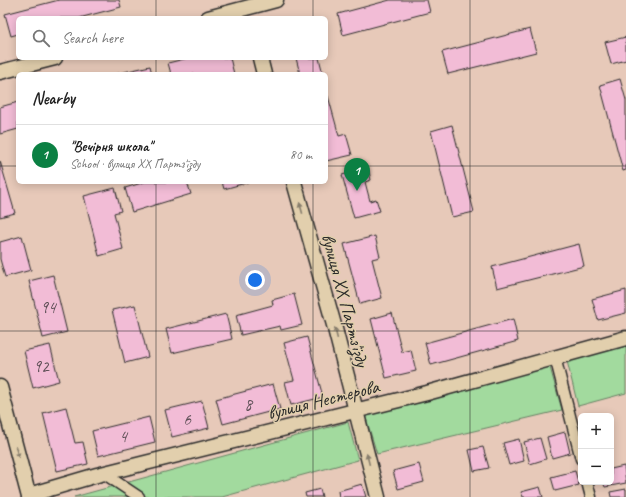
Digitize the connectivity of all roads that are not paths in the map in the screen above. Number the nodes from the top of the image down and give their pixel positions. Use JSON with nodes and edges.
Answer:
{"nodes":[{"id":1,"x":276,"y":0,"type":"edge"},
{"id":2,"x":253,"y":6,"type":"edge"},
{"id":3,"x":216,"y":16,"type":"edge"},
{"id":4,"x":47,"y":60,"type":"edge"},
{"id":5,"x":260,"y":60,"type":"edge"},
{"id":6,"x":0,"y":72,"type":"edge"},
{"id":7,"x":264,"y":72,"type":"edge"},
{"id":8,"x":295,"y":184,"type":"edge"},
{"id":9,"x":626,"y":338,"type":"edge"},
{"id":10,"x":555,"y":358,"type":"junction"},
{"id":11,"x":0,"y":387,"type":"edge"},
{"id":12,"x":356,"y":411,"type":"junction"},
{"id":13,"x":578,"y":449,"type":"edge"},
{"id":14,"x":103,"y":474,"type":"junction"},
{"id":15,"x":588,"y":485,"type":"edge"},
{"id":16,"x":29,"y":496,"type":"edge"},
{"id":17,"x":139,"y":497,"type":"edge"},
{"id":18,"x":378,"y":497,"type":"edge"},
{"id":19,"x":591,"y":497,"type":"edge"}],
"edges":[{"from":1,"to":2,"type":"street"},
{"from":2,"to":3,"type":"street"},
{"from":4,"to":6,"type":"street"},
{"from":5,"to":7,"type":"street"},
{"from":12,"to":8,"type":"street","name":"вулиця XX Партз'їзду","one_way":true},
{"from":9,"to":10,"type":"street","name":"вулиця Нестерова"},
{"from":10,"to":12,"type":"street","name":"вулиця Нестерова"},
{"from":10,"to":13,"type":"street"},
{"from":11,"to":16,"type":"street","one_way":true},
{"from":12,"to":14,"type":"street","name":"вулиця Нестерова"},
{"from":18,"to":12,"type":"street","name":"вулиця XX Партз'їзду","one_way":true},
{"from":14,"to":16,"type":"street","name":"вулиця Нестерова"},
{"from":14,"to":17,"type":"street"},
{"from":15,"to":19,"type":"street"}]}
